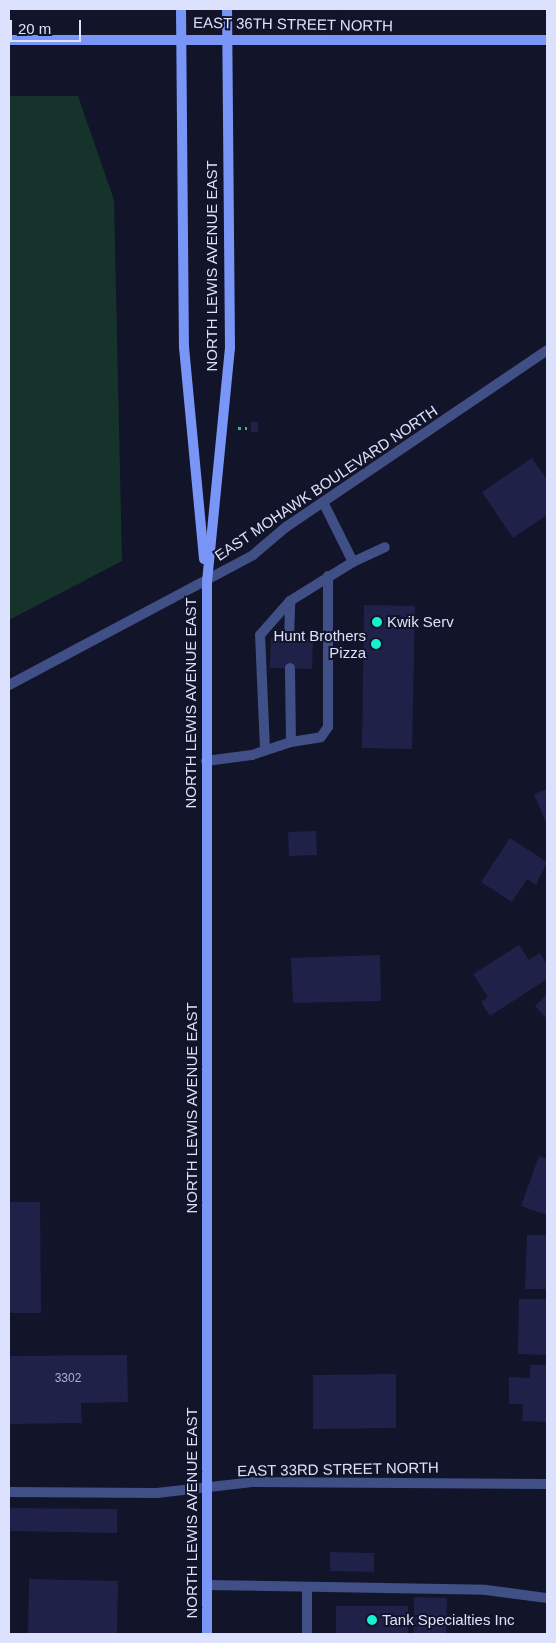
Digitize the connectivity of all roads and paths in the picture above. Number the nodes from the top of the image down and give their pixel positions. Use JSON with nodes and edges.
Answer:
{"nodes":[{"id":1,"x":181,"y":9,"type":"edge"},
{"id":2,"x":227,"y":9,"type":"edge"},
{"id":3,"x":181,"y":38,"type":"junction"},
{"id":4,"x":227,"y":38,"type":"junction"},
{"id":5,"x":9,"y":40,"type":"edge"},
{"id":6,"x":547,"y":40,"type":"edge"},
{"id":7,"x":547,"y":350,"type":"edge"},
{"id":8,"x":323,"y":502,"type":"junction"},
{"id":9,"x":385,"y":547,"type":"dead end"},
{"id":10,"x":352,"y":562,"type":"junction"},
{"id":11,"x":328,"y":576,"type":"junction"},
{"id":12,"x":206,"y":582,"type":"junction"},
{"id":13,"x":290,"y":601,"type":"junction"},
{"id":14,"x":289,"y":638,"type":"dead end"},
{"id":15,"x":290,"y":668,"type":"dead end"},
{"id":16,"x":9,"y":685,"type":"edge"},
{"id":17,"x":291,"y":742,"type":"junction"},
{"id":18,"x":265,"y":749,"type":"junction"},
{"id":19,"x":206,"y":761,"type":"junction"},
{"id":20,"x":547,"y":1484,"type":"edge"},
{"id":21,"x":207,"y":1488,"type":"junction"},
{"id":22,"x":9,"y":1492,"type":"edge"},
{"id":23,"x":207,"y":1585,"type":"junction"},
{"id":24,"x":307,"y":1590,"type":"junction"},
{"id":25,"x":547,"y":1598,"type":"edge"},
{"id":26,"x":207,"y":1634,"type":"edge"},
{"id":27,"x":307,"y":1634,"type":"edge"}],
"edges":[{"from":1,"to":3,"type":"main road","name":"NORTH LEWIS AVENUE EAST"},
{"from":2,"to":4,"type":"main road","name":"NORTH LEWIS AVENUE EAST"},
{"from":3,"to":4,"type":"main road","name":"EAST 36TH STREET NORTH"},
{"from":3,"to":5,"type":"main road","name":"EAST 36TH STREET NORTH"},
{"from":3,"to":12,"type":"main road","name":"NORTH LEWIS AVENUE EAST"},
{"from":4,"to":6,"type":"main road","name":"EAST 36TH STREET NORTH"},
{"from":4,"to":12,"type":"main road","name":"NORTH LEWIS AVENUE EAST"},
{"from":7,"to":8,"type":"street","name":"EAST MOHAWK BOULEVARD NORTH"},
{"from":8,"to":10,"type":"street"},
{"from":8,"to":12,"type":"street","name":"EAST MOHAWK BOULEVARD NORTH"},
{"from":9,"to":10,"type":"street"},
{"from":10,"to":11,"type":"street"},
{"from":11,"to":13,"type":"street"},
{"from":11,"to":17,"type":"street"},
{"from":12,"to":16,"type":"street","name":"EAST MOHAWK BOULEVARD NORTH"},
{"from":12,"to":19,"type":"main road","name":"NORTH LEWIS AVENUE EAST"},
{"from":13,"to":14,"type":"street"},
{"from":13,"to":18,"type":"street"},
{"from":15,"to":17,"type":"street"},
{"from":17,"to":18,"type":"street"},
{"from":18,"to":19,"type":"street"},
{"from":19,"to":21,"type":"main road","name":"NORTH LEWIS AVENUE EAST"},
{"from":20,"to":21,"type":"street","name":"EAST 33RD STREET NORTH"},
{"from":21,"to":22,"type":"street","name":"EAST 33RD STREET NORTH"},
{"from":21,"to":23,"type":"main road","name":"NORTH LEWIS AVENUE EAST"},
{"from":23,"to":24,"type":"street"},
{"from":23,"to":26,"type":"main road","name":"NORTH LEWIS AVENUE EAST"},
{"from":24,"to":25,"type":"street"},
{"from":24,"to":27,"type":"street"}]}
